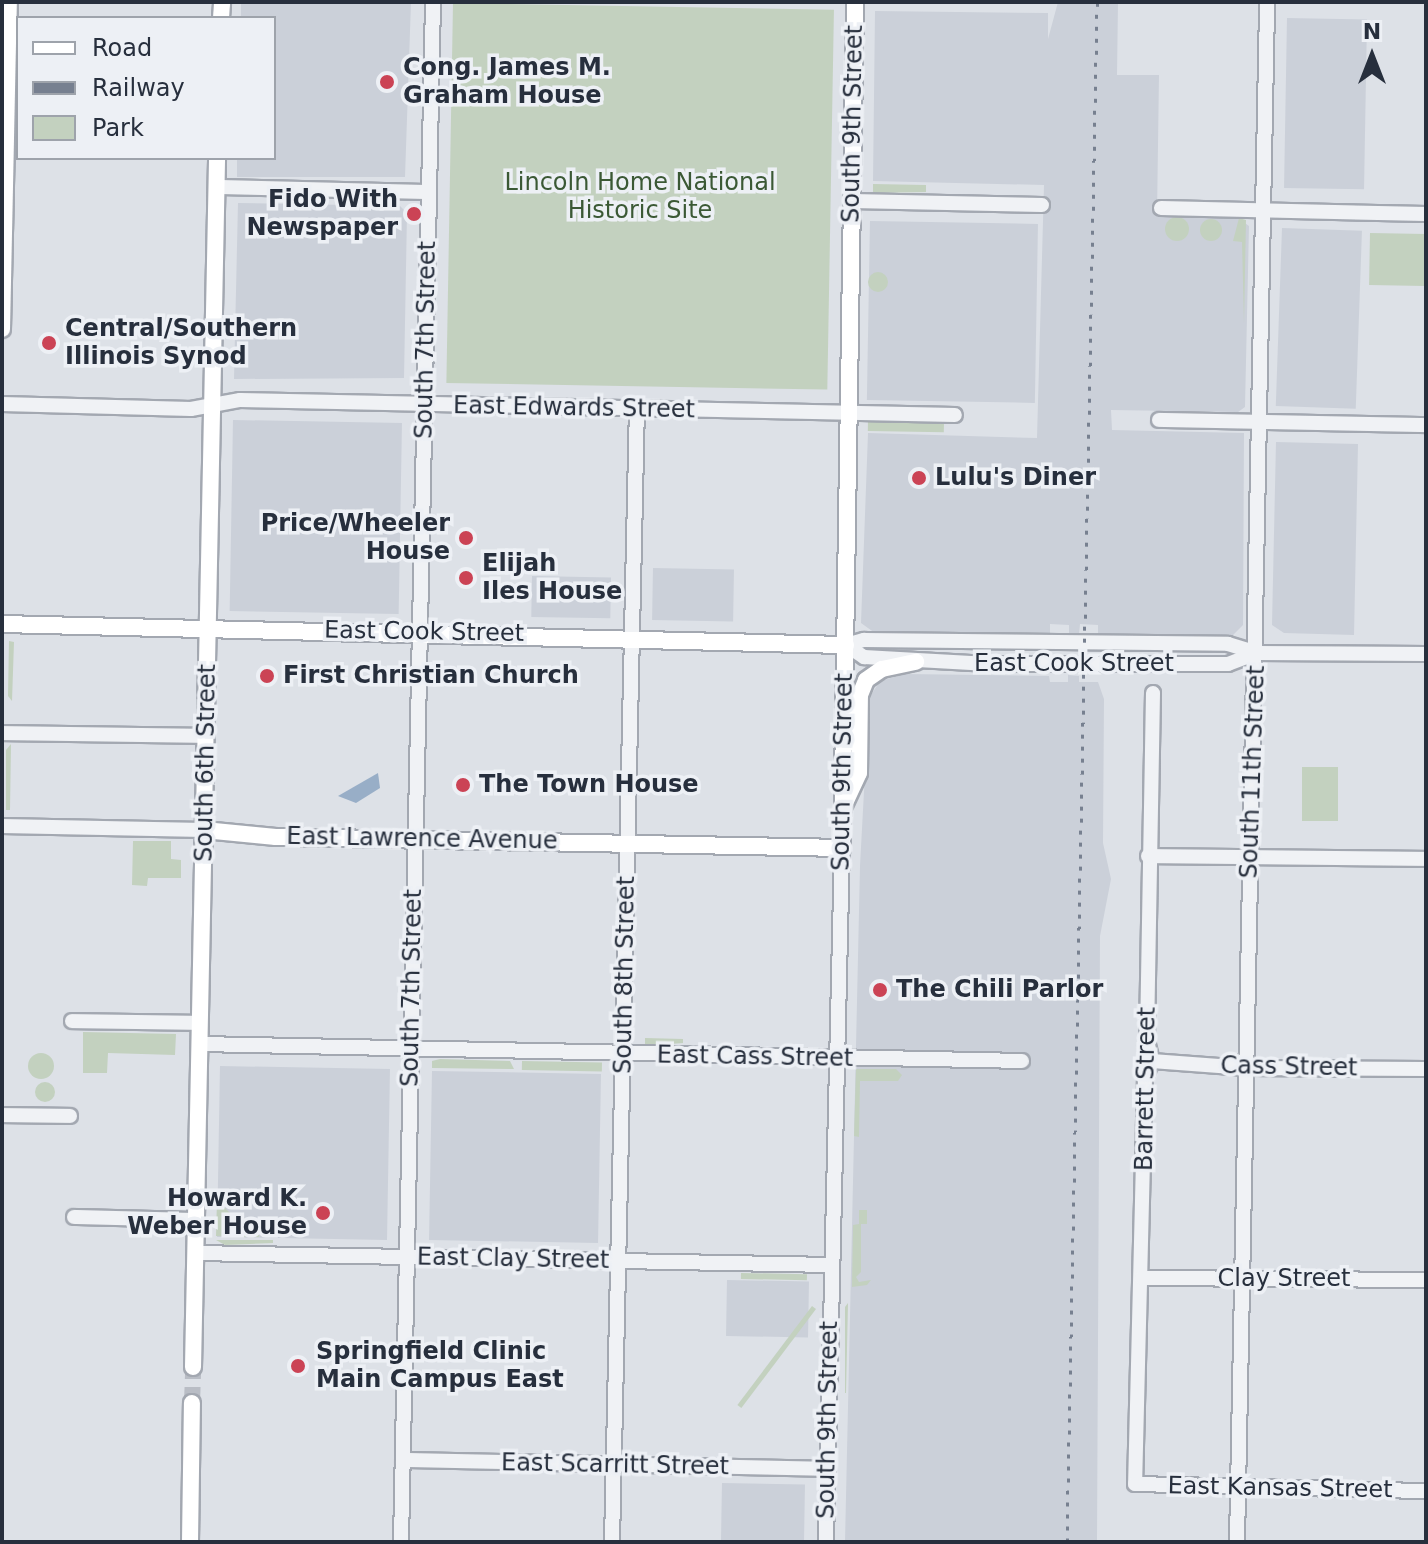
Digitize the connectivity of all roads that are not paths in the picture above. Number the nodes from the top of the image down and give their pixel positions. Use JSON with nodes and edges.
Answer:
{"nodes":[{"id":1,"x":9,"y":2,"type":"edge"},
{"id":2,"x":433,"y":2,"type":"edge"},
{"id":3,"x":855,"y":2,"type":"edge"},
{"id":4,"x":1267,"y":2,"type":"edge"},
{"id":5,"x":13,"y":86,"type":"edge"},
{"id":6,"x":217,"y":160,"type":"edge"},
{"id":7,"x":217,"y":187,"type":"junction"},
{"id":8,"x":429,"y":192,"type":"junction"},
{"id":9,"x":852,"y":201,"type":"junction"},
{"id":10,"x":1042,"y":205,"type":"dead end"},
{"id":11,"x":1161,"y":208,"type":"dead end"},
{"id":12,"x":1264,"y":210,"type":"junction"},
{"id":13,"x":1426,"y":214,"type":"edge"},
{"id":14,"x":2,"y":329,"type":"edge"},
{"id":15,"x":212,"y":403,"type":"junction"},
{"id":16,"x":2,"y":404,"type":"edge"},
{"id":17,"x":425,"y":405,"type":"junction"},
{"id":18,"x":637,"y":409,"type":"junction"},
{"id":19,"x":848,"y":412,"type":"junction"},
{"id":20,"x":955,"y":415,"type":"dead end"},
{"id":21,"x":1159,"y":420,"type":"dead end"},
{"id":22,"x":1259,"y":422,"type":"junction"},
{"id":23,"x":1426,"y":425,"type":"edge"},
{"id":24,"x":2,"y":624,"type":"edge"},
{"id":25,"x":209,"y":628,"type":"junction"},
{"id":26,"x":420,"y":632,"type":"junction"},
{"id":27,"x":630,"y":636,"type":"junction"},
{"id":28,"x":846,"y":645,"type":"junction"},
{"id":29,"x":1257,"y":653,"type":"junction"},
{"id":30,"x":1426,"y":654,"type":"edge"},
{"id":31,"x":916,"y":662,"type":"junction"},
{"id":32,"x":1153,"y":693,"type":"dead end"},
{"id":33,"x":2,"y":733,"type":"edge"},
{"id":34,"x":206,"y":736,"type":"junction"},
{"id":35,"x":843,"y":806,"type":"junction"},
{"id":36,"x":2,"y":826,"type":"edge"},
{"id":37,"x":204,"y":830,"type":"junction"},
{"id":38,"x":416,"y":839,"type":"junction"},
{"id":39,"x":627,"y":843,"type":"junction"},
{"id":40,"x":842,"y":848,"type":"junction"},
{"id":41,"x":1148,"y":856,"type":"junction"},
{"id":42,"x":1250,"y":858,"type":"junction"},
{"id":43,"x":1426,"y":859,"type":"edge"},
{"id":44,"x":72,"y":1021,"type":"dead end"},
{"id":45,"x":200,"y":1023,"type":"junction"},
{"id":46,"x":199,"y":1044,"type":"junction"},
{"id":47,"x":411,"y":1050,"type":"junction"},
{"id":48,"x":623,"y":1054,"type":"junction"},
{"id":49,"x":836,"y":1058,"type":"junction"},
{"id":50,"x":1022,"y":1061,"type":"dead end"},
{"id":51,"x":1152,"y":1061,"type":"junction"},
{"id":52,"x":1246,"y":1068,"type":"junction"},
{"id":53,"x":1426,"y":1069,"type":"edge"},
{"id":54,"x":2,"y":1115,"type":"edge"},
{"id":55,"x":70,"y":1116,"type":"dead end"},
{"id":56,"x":74,"y":1217,"type":"dead end"},
{"id":57,"x":196,"y":1220,"type":"junction"},
{"id":58,"x":195,"y":1253,"type":"junction"},
{"id":59,"x":408,"y":1256,"type":"junction"},
{"id":60,"x":619,"y":1261,"type":"junction"},
{"id":61,"x":831,"y":1265,"type":"junction"},
{"id":62,"x":1142,"y":1278,"type":"junction"},
{"id":63,"x":1242,"y":1279,"type":"junction"},
{"id":64,"x":1426,"y":1280,"type":"edge"},
{"id":65,"x":193,"y":1367,"type":"tunnel mouth"},
{"id":66,"x":192,"y":1403,"type":"tunnel mouth"},
{"id":67,"x":403,"y":1460,"type":"junction"},
{"id":68,"x":614,"y":1465,"type":"junction"},
{"id":69,"x":827,"y":1469,"type":"junction"},
{"id":70,"x":1135,"y":1484,"type":"joint"},
{"id":71,"x":1238,"y":1489,"type":"junction"},
{"id":72,"x":1426,"y":1491,"type":"edge"},
{"id":73,"x":190,"y":1542,"type":"edge"},
{"id":74,"x":401,"y":1542,"type":"edge"},
{"id":75,"x":612,"y":1542,"type":"edge"},
{"id":76,"x":826,"y":1542,"type":"edge"},
{"id":77,"x":1237,"y":1542,"type":"edge"}],
"edges":[{"from":1,"to":5,"type":"main road"},
{"from":2,"to":8,"type":"street","name":"South 7th Street"},
{"from":3,"to":9,"type":"main road","name":"South 9th Street"},
{"from":4,"to":12,"type":"street","name":"South 11th Street"},
{"from":5,"to":14,"type":"main road"},
{"from":6,"to":7,"type":"main road","name":"South 6th Street"},
{"from":7,"to":8,"type":"street"},
{"from":7,"to":15,"type":"main road","name":"South 6th Street"},
{"from":8,"to":17,"type":"street","name":"South 7th Street"},
{"from":9,"to":10,"type":"street"},
{"from":9,"to":19,"type":"main road","name":"South 9th Street"},
{"from":11,"to":12,"type":"street"},
{"from":12,"to":13,"type":"street"},
{"from":12,"to":22,"type":"street","name":"South 11th Street"},
{"from":15,"to":16,"type":"street","name":"East Edwards Street"},
{"from":15,"to":17,"type":"street","name":"East Edwards Street"},
{"from":15,"to":25,"type":"main road","name":"South 6th Street"},
{"from":17,"to":18,"type":"street","name":"East Edwards Street"},
{"from":17,"to":26,"type":"street","name":"South 7th Street"},
{"from":18,"to":19,"type":"street","name":"East Edwards Street"},
{"from":18,"to":27,"type":"street","name":"South 8th Street"},
{"from":19,"to":20,"type":"street","name":"East Edwards Street"},
{"from":19,"to":28,"type":"main road","name":"South 9th Street"},
{"from":21,"to":22,"type":"street"},
{"from":22,"to":23,"type":"street"},
{"from":22,"to":29,"type":"street","name":"South 11th Street"},
{"from":24,"to":25,"type":"main road","name":"East Cook Street"},
{"from":25,"to":26,"type":"main road","name":"East Cook Street"},
{"from":25,"to":34,"type":"main road","name":"South 6th Street"},
{"from":26,"to":27,"type":"main road","name":"East Cook Street"},
{"from":26,"to":38,"type":"street","name":"South 7th Street"},
{"from":27,"to":28,"type":"main road","name":"East Cook Street"},
{"from":27,"to":39,"type":"street","name":"South 8th Street"},
{"from":28,"to":29,"type":"street","name":"East Cook Street"},
{"from":28,"to":31,"type":"street","name":"East Cook Street"},
{"from":28,"to":35,"type":"main road","name":"South 9th Street"},
{"from":29,"to":30,"type":"street","name":"East Cook Street"},
{"from":29,"to":31,"type":"street","name":"East Cook Street"},
{"from":29,"to":42,"type":"street","name":"South 11th Street"},
{"from":31,"to":35,"type":"main road"},
{"from":32,"to":41,"type":"street","name":"Barrett Street"},
{"from":33,"to":34,"type":"street"},
{"from":34,"to":37,"type":"main road","name":"South 6th Street"},
{"from":35,"to":40,"type":"main road","name":"South 9th Street"},
{"from":36,"to":37,"type":"street","name":"East Lawrence Avenue"},
{"from":37,"to":38,"type":"main road","name":"East Lawrence Avenue"},
{"from":37,"to":45,"type":"main road","name":"South 6th Street"},
{"from":38,"to":39,"type":"main road","name":"East Lawrence Avenue"},
{"from":38,"to":47,"type":"street","name":"South 7th Street"},
{"from":39,"to":40,"type":"main road","name":"East Lawrence Avenue"},
{"from":39,"to":48,"type":"street","name":"South 8th Street"},
{"from":40,"to":49,"type":"street","name":"South 9th Street"},
{"from":41,"to":42,"type":"street"},
{"from":41,"to":51,"type":"street","name":"Barrett Street"},
{"from":42,"to":43,"type":"street"},
{"from":42,"to":52,"type":"street","name":"South 11th Street"},
{"from":44,"to":45,"type":"street"},
{"from":45,"to":46,"type":"main road","name":"South 6th Street"},
{"from":46,"to":47,"type":"street","name":"East Cass Street"},
{"from":46,"to":57,"type":"main road","name":"South 6th Street"},
{"from":47,"to":48,"type":"street","name":"East Cass Street"},
{"from":47,"to":59,"type":"street","name":"South 7th Street"},
{"from":48,"to":49,"type":"street","name":"East Cass Street"},
{"from":48,"to":60,"type":"street","name":"South 8th Street"},
{"from":49,"to":50,"type":"street","name":"East Cass Street"},
{"from":49,"to":61,"type":"street","name":"South 9th Street"},
{"from":51,"to":52,"type":"street","name":"Cass Street"},
{"from":51,"to":62,"type":"street","name":"Barrett Street"},
{"from":52,"to":53,"type":"street","name":"Cass Street"},
{"from":52,"to":63,"type":"street","name":"South 11th Street"},
{"from":54,"to":55,"type":"street"},
{"from":56,"to":57,"type":"street"},
{"from":57,"to":58,"type":"main road","name":"South 6th Street"},
{"from":58,"to":59,"type":"street","name":"East Clay Street"},
{"from":58,"to":65,"type":"main road","name":"South 6th Street"},
{"from":59,"to":60,"type":"street","name":"East Clay Street"},
{"from":59,"to":67,"type":"street","name":"South 7th Street"},
{"from":60,"to":61,"type":"street","name":"East Clay Street"},
{"from":60,"to":68,"type":"street","name":"South 8th Street"},
{"from":61,"to":69,"type":"street","name":"South 9th Street"},
{"from":62,"to":63,"type":"street","name":"Clay Street"},
{"from":62,"to":70,"type":"street","name":"Barrett Street"},
{"from":63,"to":64,"type":"street","name":"Clay Street"},
{"from":63,"to":71,"type":"street","name":"South 11th Street"},
{"from":66,"to":73,"type":"main road"},
{"from":67,"to":68,"type":"street","name":"East Scarritt Street"},
{"from":67,"to":74,"type":"street","name":"South 7th Street"},
{"from":68,"to":69,"type":"street","name":"East Scarritt Street"},
{"from":68,"to":75,"type":"street","name":"South 8th Street"},
{"from":69,"to":76,"type":"street","name":"South 9th Street"},
{"from":70,"to":71,"type":"street","name":"East Kansas Street"},
{"from":71,"to":72,"type":"street","name":"East Kansas Street"},
{"from":71,"to":77,"type":"street","name":"South 11th Street"}]}
